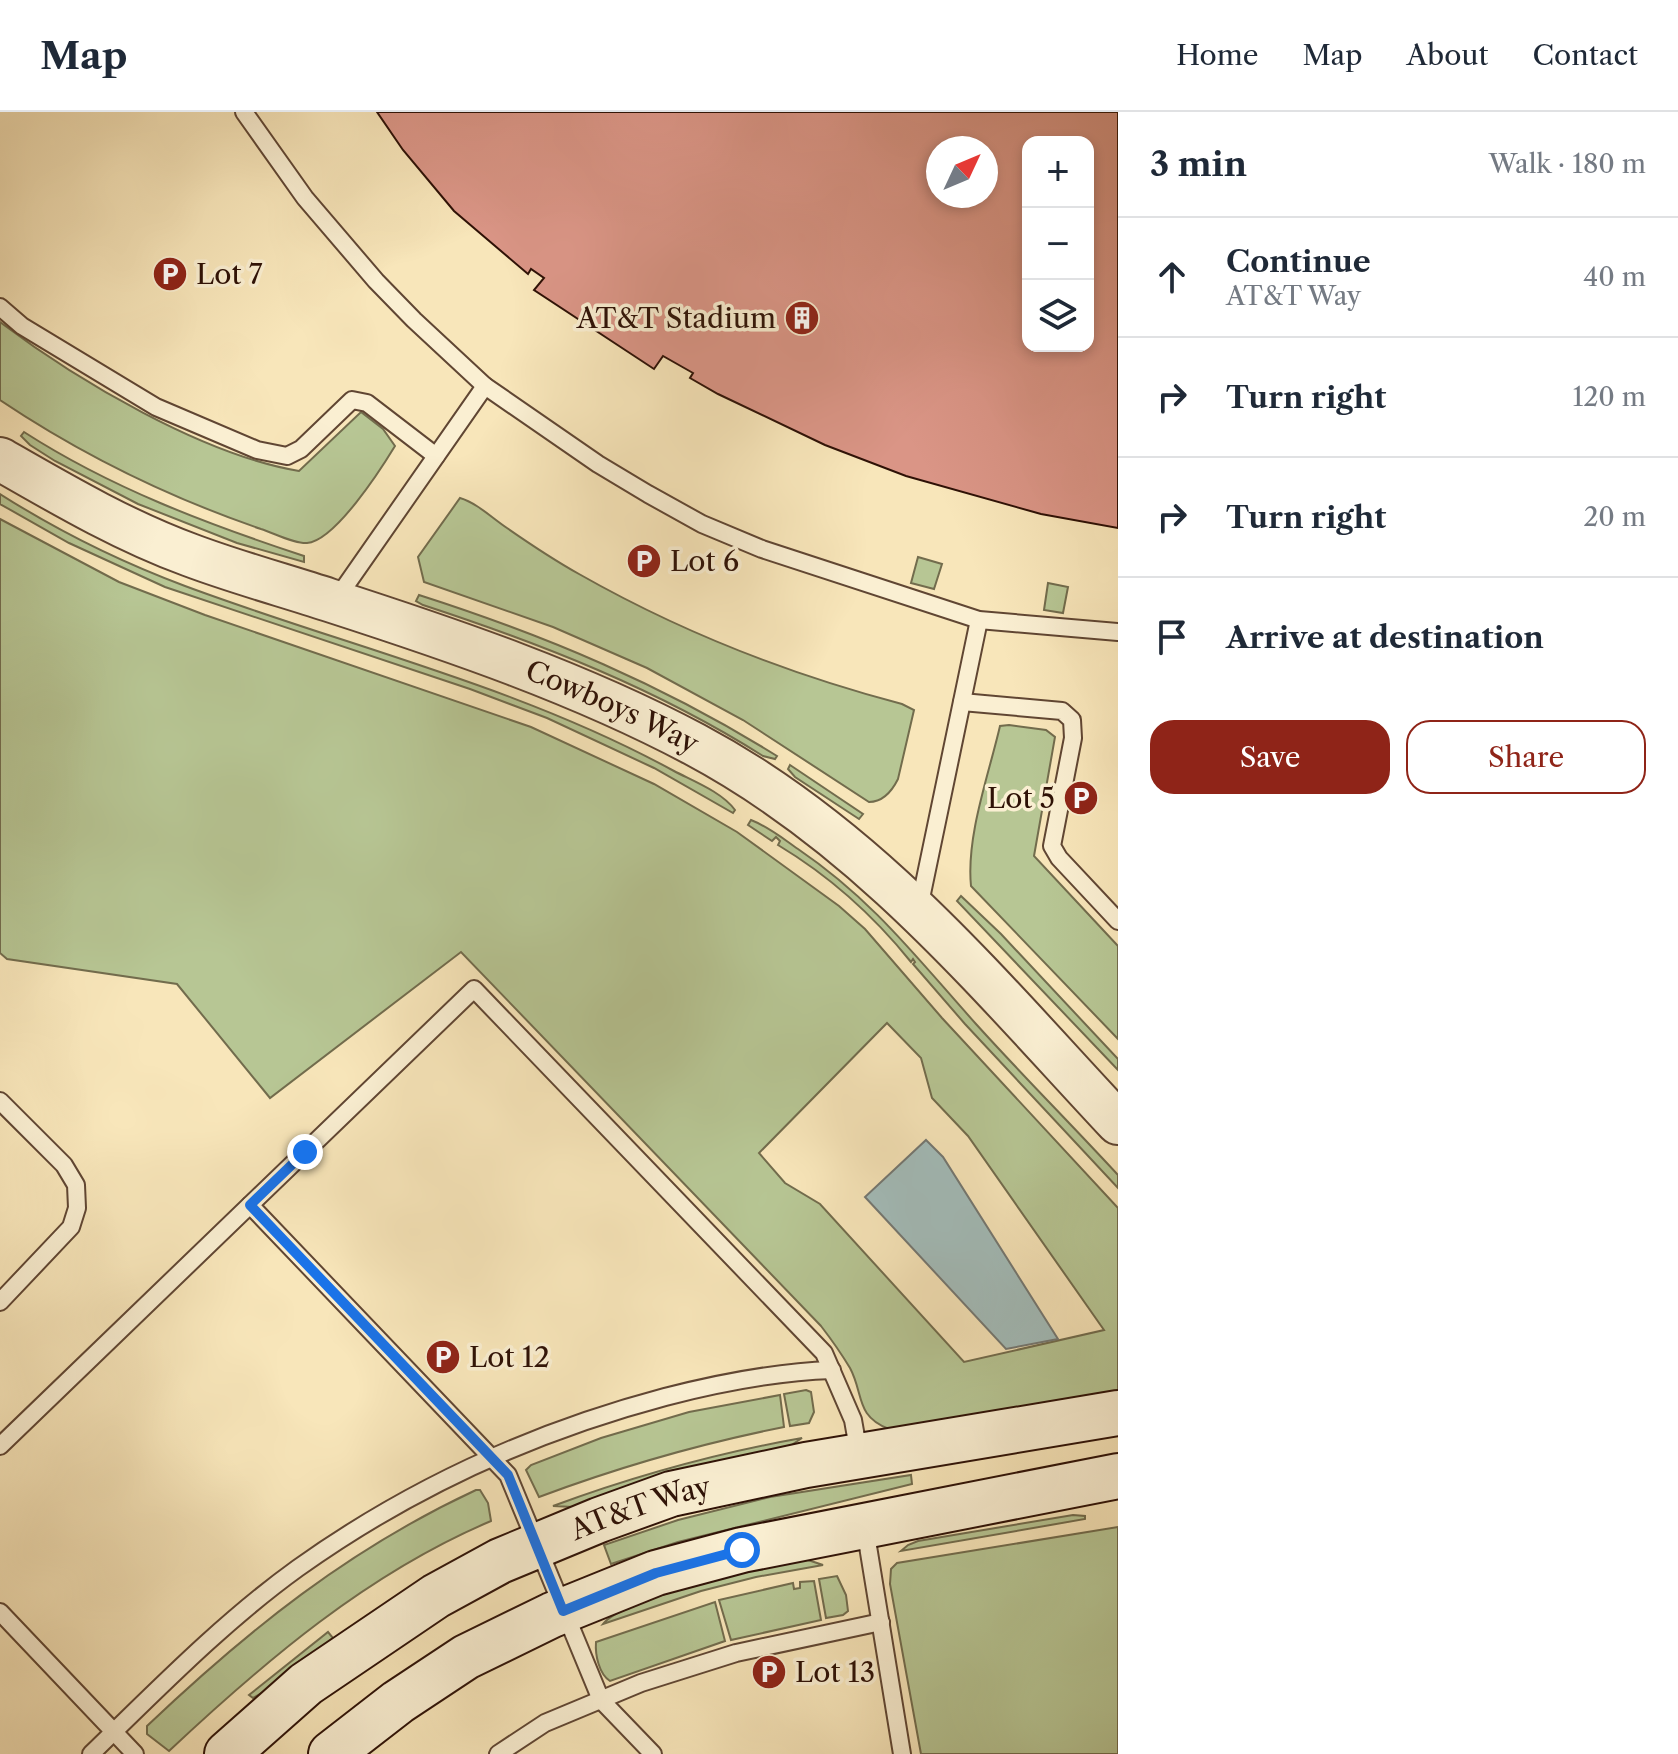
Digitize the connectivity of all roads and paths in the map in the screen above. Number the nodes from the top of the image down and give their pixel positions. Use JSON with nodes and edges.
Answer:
{"nodes":[{"id":1,"x":244,"y":112,"type":"edge"},
{"id":2,"x":0,"y":307,"type":"edge"},
{"id":3,"x":485,"y":386,"type":"junction"},
{"id":4,"x":436,"y":456,"type":"junction"},
{"id":5,"x":0,"y":459,"type":"edge"},
{"id":6,"x":334,"y":602,"type":"junction"},
{"id":7,"x":979,"y":620,"type":"junction"},
{"id":8,"x":1118,"y":632,"type":"edge"},
{"id":9,"x":962,"y":702,"type":"junction"},
{"id":10,"x":919,"y":910,"type":"junction"},
{"id":11,"x":1118,"y":921,"type":"edge"},
{"id":12,"x":0,"y":1101,"type":"edge"},
{"id":13,"x":1118,"y":1123,"type":"edge"},
{"id":14,"x":250,"y":1205,"type":"junction"},
{"id":15,"x":0,"y":1302,"type":"edge"},
{"id":16,"x":832,"y":1370,"type":"junction"},
{"id":17,"x":1118,"y":1413,"type":"edge"},
{"id":18,"x":0,"y":1446,"type":"edge"},
{"id":19,"x":491,"y":1457,"type":"junction"},
{"id":20,"x":859,"y":1457,"type":"junction"},
{"id":21,"x":1118,"y":1476,"type":"edge"},
{"id":22,"x":865,"y":1526,"type":"junction"},
{"id":23,"x":537,"y":1547,"type":"junction"},
{"id":24,"x":563,"y":1611,"type":"junction"},
{"id":25,"x":0,"y":1612,"type":"edge"},
{"id":26,"x":881,"y":1622,"type":"junction"},
{"id":27,"x":601,"y":1700,"type":"junction"},
{"id":28,"x":114,"y":1731,"type":"junction"},
{"id":29,"x":91,"y":1754,"type":"edge"},
{"id":30,"x":135,"y":1754,"type":"edge"},
{"id":31,"x":227,"y":1754,"type":"edge"},
{"id":32,"x":331,"y":1754,"type":"edge"},
{"id":33,"x":498,"y":1754,"type":"edge"},
{"id":34,"x":653,"y":1754,"type":"edge"},
{"id":35,"x":902,"y":1754,"type":"edge"}],
"edges":[{"from":1,"to":3,"type":"lane"},
{"from":2,"to":4,"type":"lane"},
{"from":3,"to":4,"type":"lane"},
{"from":3,"to":7,"type":"lane"},
{"from":4,"to":6,"type":"lane"},
{"from":5,"to":6,"type":"street","name":"Cowboys Way"},
{"from":6,"to":10,"type":"street","name":"Cowboys Way"},
{"from":7,"to":8,"type":"lane"},
{"from":7,"to":9,"type":"lane"},
{"from":9,"to":10,"type":"lane"},
{"from":9,"to":11,"type":"lane"},
{"from":10,"to":13,"type":"street","name":"Cowboys Way"},
{"from":12,"to":15,"type":"lane"},
{"from":14,"to":16,"type":"lane"},
{"from":14,"to":18,"type":"lane"},
{"from":14,"to":19,"type":"lane"},
{"from":16,"to":19,"type":"lane"},
{"from":16,"to":20,"type":"lane"},
{"from":17,"to":20,"type":"main road","name":"AT&T Way"},
{"from":19,"to":23,"type":"lane"},
{"from":19,"to":28,"type":"lane"},
{"from":20,"to":23,"type":"main road","name":"AT&T Way"},
{"from":21,"to":22,"type":"main road"},
{"from":22,"to":24,"type":"main road"},
{"from":22,"to":26,"type":"lane"},
{"from":23,"to":24,"type":"lane"},
{"from":23,"to":31,"type":"main road","name":"AT&T Way"},
{"from":24,"to":27,"type":"lane"},
{"from":24,"to":32,"type":"main road"},
{"from":25,"to":28,"type":"lane"},
{"from":26,"to":27,"type":"lane"},
{"from":26,"to":35,"type":"lane"},
{"from":27,"to":33,"type":"lane"},
{"from":27,"to":34,"type":"lane"},
{"from":28,"to":29,"type":"lane"},
{"from":28,"to":30,"type":"lane"}]}
